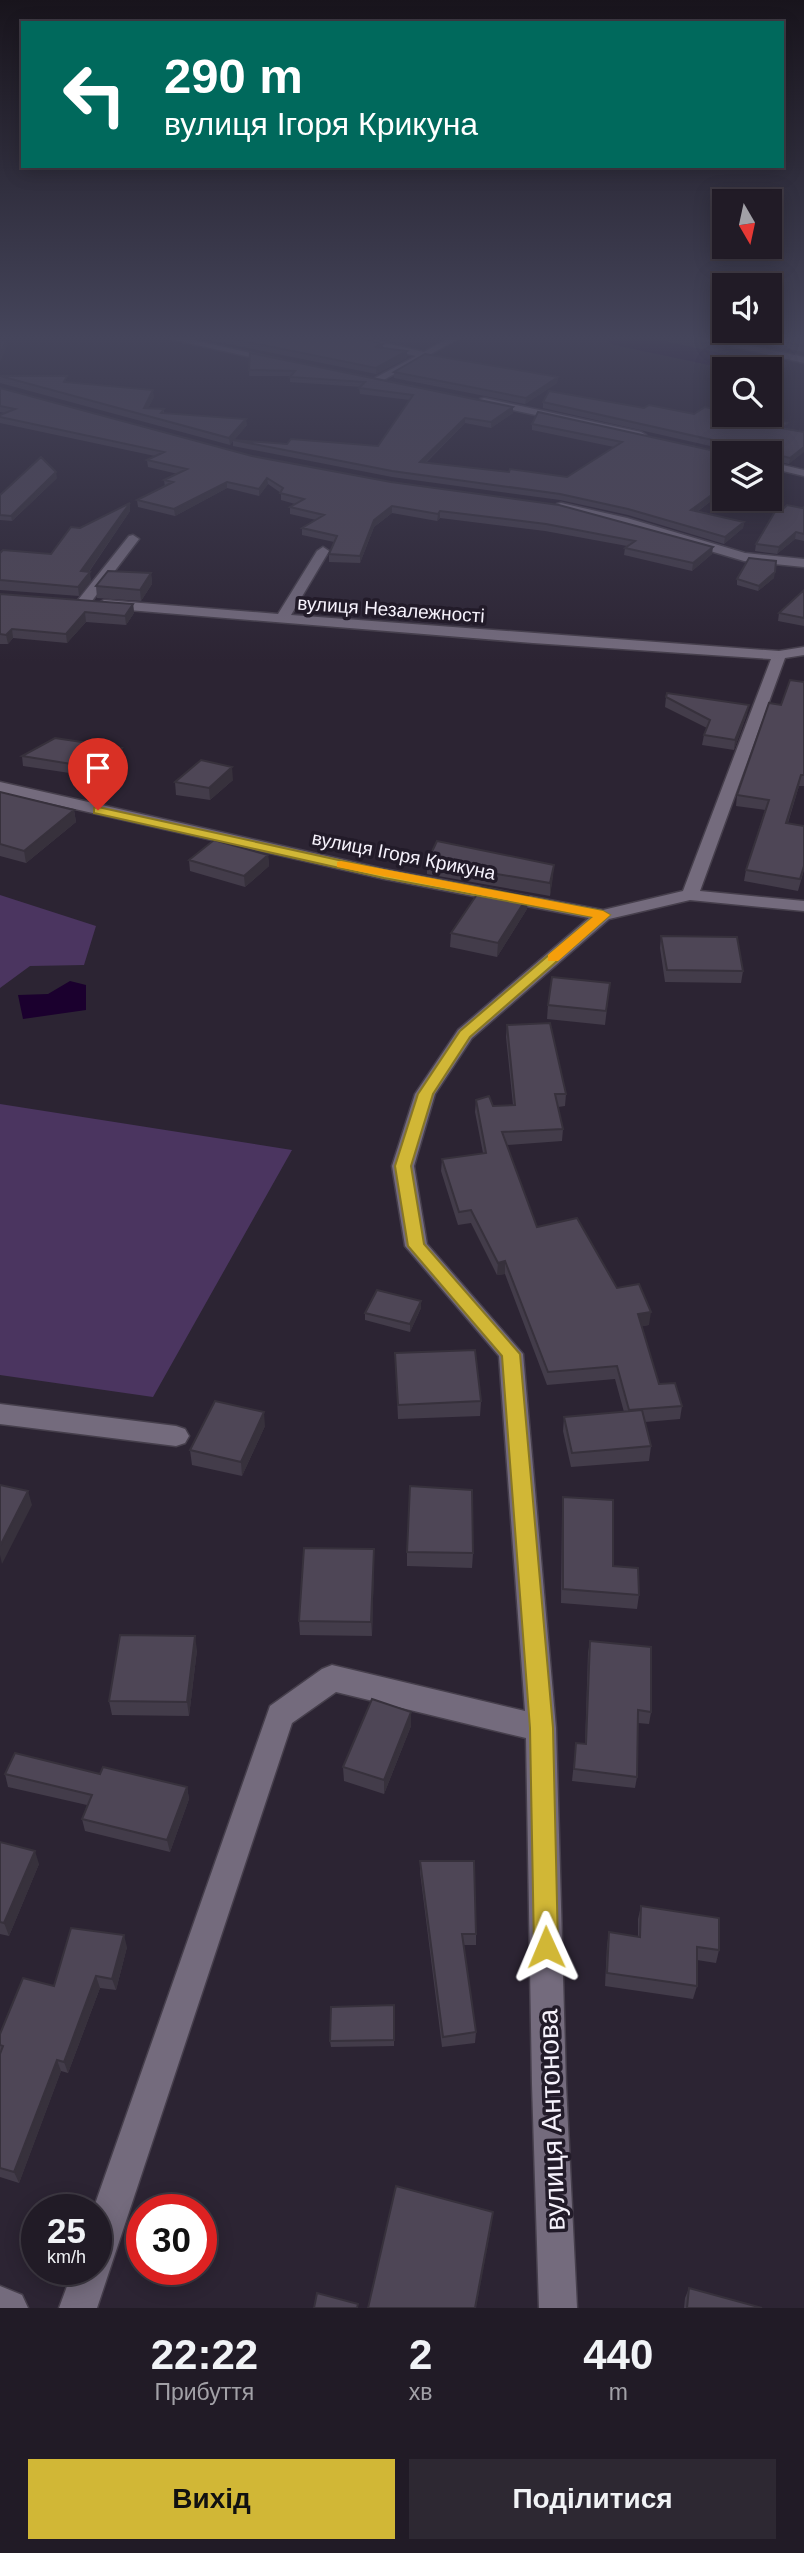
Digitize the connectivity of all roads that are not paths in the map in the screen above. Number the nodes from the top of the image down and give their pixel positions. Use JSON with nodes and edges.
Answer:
{"nodes":[{"id":1,"x":782,"y":468,"type":"edge"},
{"id":2,"x":804,"y":473,"type":"edge"},
{"id":3,"x":547,"y":504,"type":"edge"},
{"id":4,"x":133,"y":539,"type":"dead end"},
{"id":5,"x":323,"y":551,"type":"dead end"},
{"id":6,"x":804,"y":563,"type":"edge"},
{"id":7,"x":282,"y":619,"type":"junction"},
{"id":8,"x":804,"y":651,"type":"edge"},
{"id":9,"x":779,"y":655,"type":"junction"},
{"id":10,"x":0,"y":788,"type":"edge"},
{"id":11,"x":690,"y":895,"type":"junction"},
{"id":12,"x":804,"y":906,"type":"edge"},
{"id":13,"x":603,"y":915,"type":"junction"},
{"id":14,"x":0,"y":1414,"type":"edge"},
{"id":15,"x":176,"y":1436,"type":"dead end"},
{"id":16,"x":541,"y":1728,"type":"junction"},
{"id":17,"x":112,"y":2208,"type":"edge"},
{"id":18,"x":86,"y":2285,"type":"edge"},
{"id":19,"x":0,"y":2305,"type":"edge"},
{"id":20,"x":9,"y":2308,"type":"edge"},
{"id":21,"x":78,"y":2308,"type":"edge"},
{"id":22,"x":558,"y":2308,"type":"edge"}],
"edges":[{"from":1,"to":2,"type":"street"},
{"from":3,"to":6,"type":"street"},
{"from":4,"to":7,"type":"street","name":"вулиця Незалежності"},
{"from":5,"to":7,"type":"street"},
{"from":7,"to":9,"type":"street","name":"вулиця Незалежності"},
{"from":8,"to":9,"type":"street"},
{"from":9,"to":11,"type":"street"},
{"from":10,"to":13,"type":"street","name":"вулиця Ігоря Крикуна"},
{"from":11,"to":12,"type":"street","name":"вулиця Ігоря Крикуна"},
{"from":11,"to":13,"type":"street","name":"вулиця Ігоря Крикуна"},
{"from":13,"to":16,"type":"street","name":"вулиця Антонова"},
{"from":14,"to":15,"type":"street"},
{"from":16,"to":17,"type":"street"},
{"from":16,"to":22,"type":"street","name":"вулиця Антонова"},
{"from":18,"to":21,"type":"street"},
{"from":19,"to":20,"type":"street"}]}
